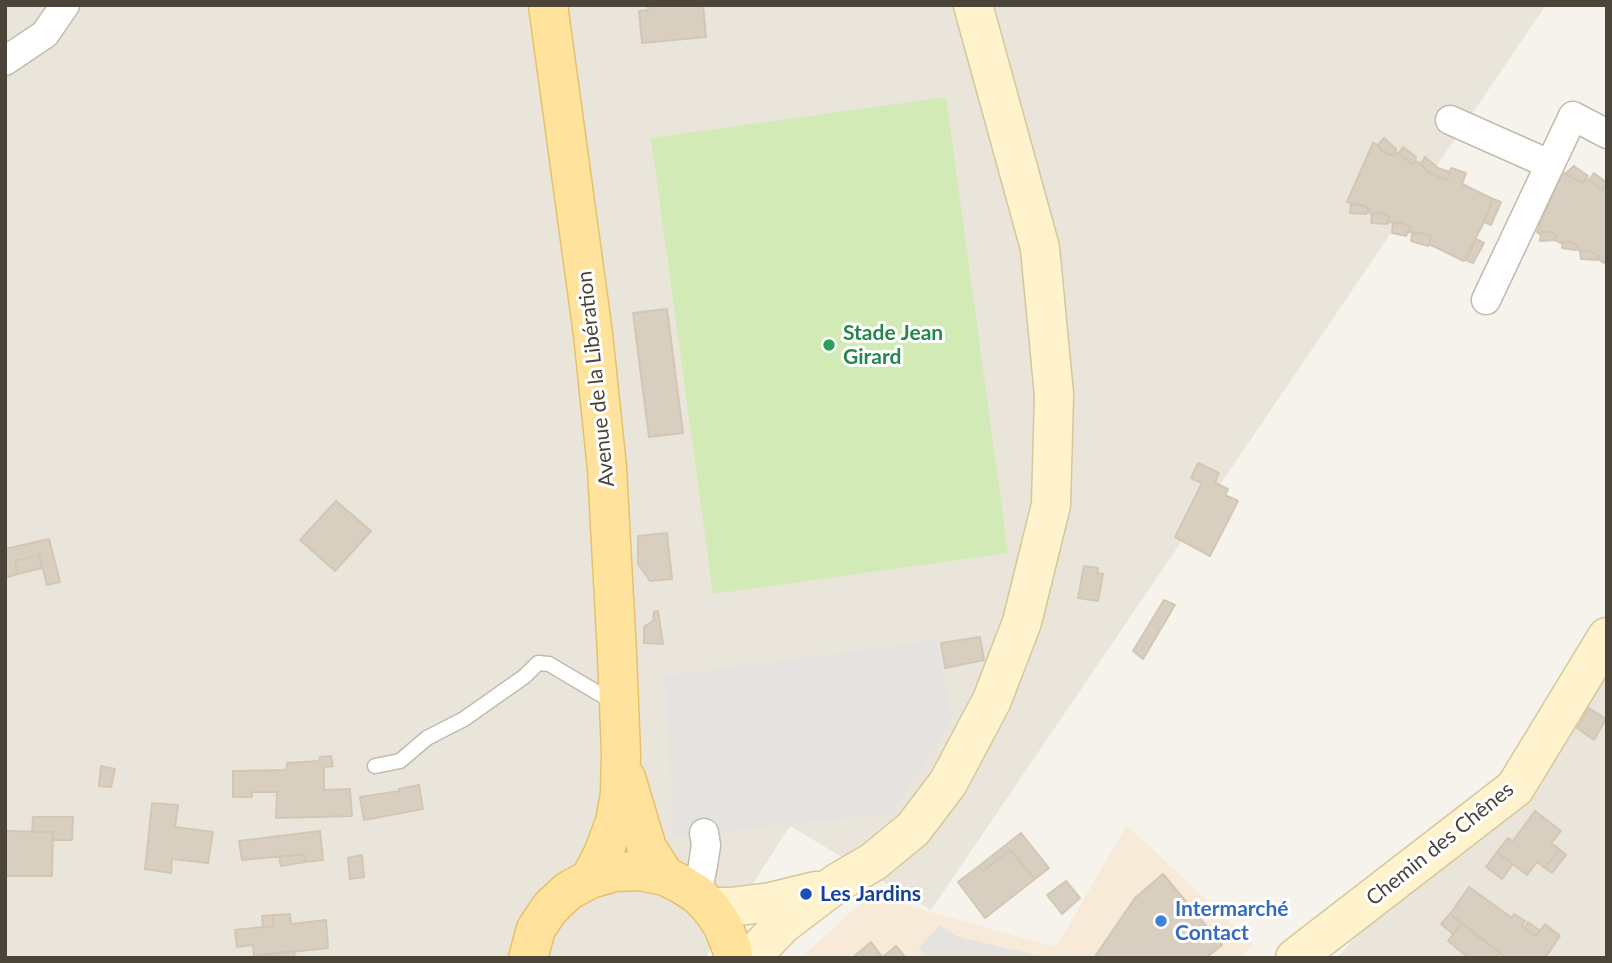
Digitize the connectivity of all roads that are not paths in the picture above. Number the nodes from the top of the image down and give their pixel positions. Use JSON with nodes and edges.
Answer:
{"nodes":[{"id":1,"x":65,"y":5,"type":"edge"},
{"id":2,"x":548,"y":5,"type":"edge"},
{"id":3,"x":973,"y":5,"type":"edge"},
{"id":4,"x":5,"y":61,"type":"edge"},
{"id":5,"x":1450,"y":120,"type":"dead end"},
{"id":6,"x":1607,"y":134,"type":"edge"},
{"id":7,"x":1549,"y":164,"type":"junction"},
{"id":8,"x":1486,"y":300,"type":"dead end"},
{"id":9,"x":1607,"y":637,"type":"edge"},
{"id":10,"x":619,"y":706,"type":"junction"},
{"id":11,"x":621,"y":754,"type":"junction"},
{"id":12,"x":375,"y":766,"type":"dead end"},
{"id":13,"x":704,"y":833,"type":"dead end"},
{"id":14,"x":590,"y":879,"type":"junction"},
{"id":15,"x":838,"y":883,"type":"junction"},
{"id":16,"x":691,"y":892,"type":"junction"},
{"id":17,"x":528,"y":958,"type":"edge"},
{"id":18,"x":733,"y":958,"type":"edge"},
{"id":19,"x":750,"y":958,"type":"edge"},
{"id":20,"x":1295,"y":958,"type":"edge"}],
"edges":[{"from":1,"to":4,"type":"street"},
{"from":2,"to":10,"type":"main road","name":"Avenue de la Libération"},
{"from":3,"to":15,"type":"street"},
{"from":5,"to":7,"type":"street"},
{"from":6,"to":7,"type":"street"},
{"from":7,"to":8,"type":"street"},
{"from":9,"to":20,"type":"street","name":"Chemin des Chênes"},
{"from":10,"to":11,"type":"main road","name":"Avenue de la Libération"},
{"from":10,"to":12,"type":"lane"},
{"from":11,"to":14,"type":"main road","name":"Avenue de la Libération"},
{"from":11,"to":16,"type":"main road","name":"Avenue de la Libération"},
{"from":13,"to":16,"type":"street"},
{"from":14,"to":16,"type":"main road"},
{"from":14,"to":17,"type":"main road"},
{"from":15,"to":16,"type":"street"},
{"from":15,"to":19,"type":"street"},
{"from":16,"to":18,"type":"main road","name":"Avenue de la Libération"}]}
